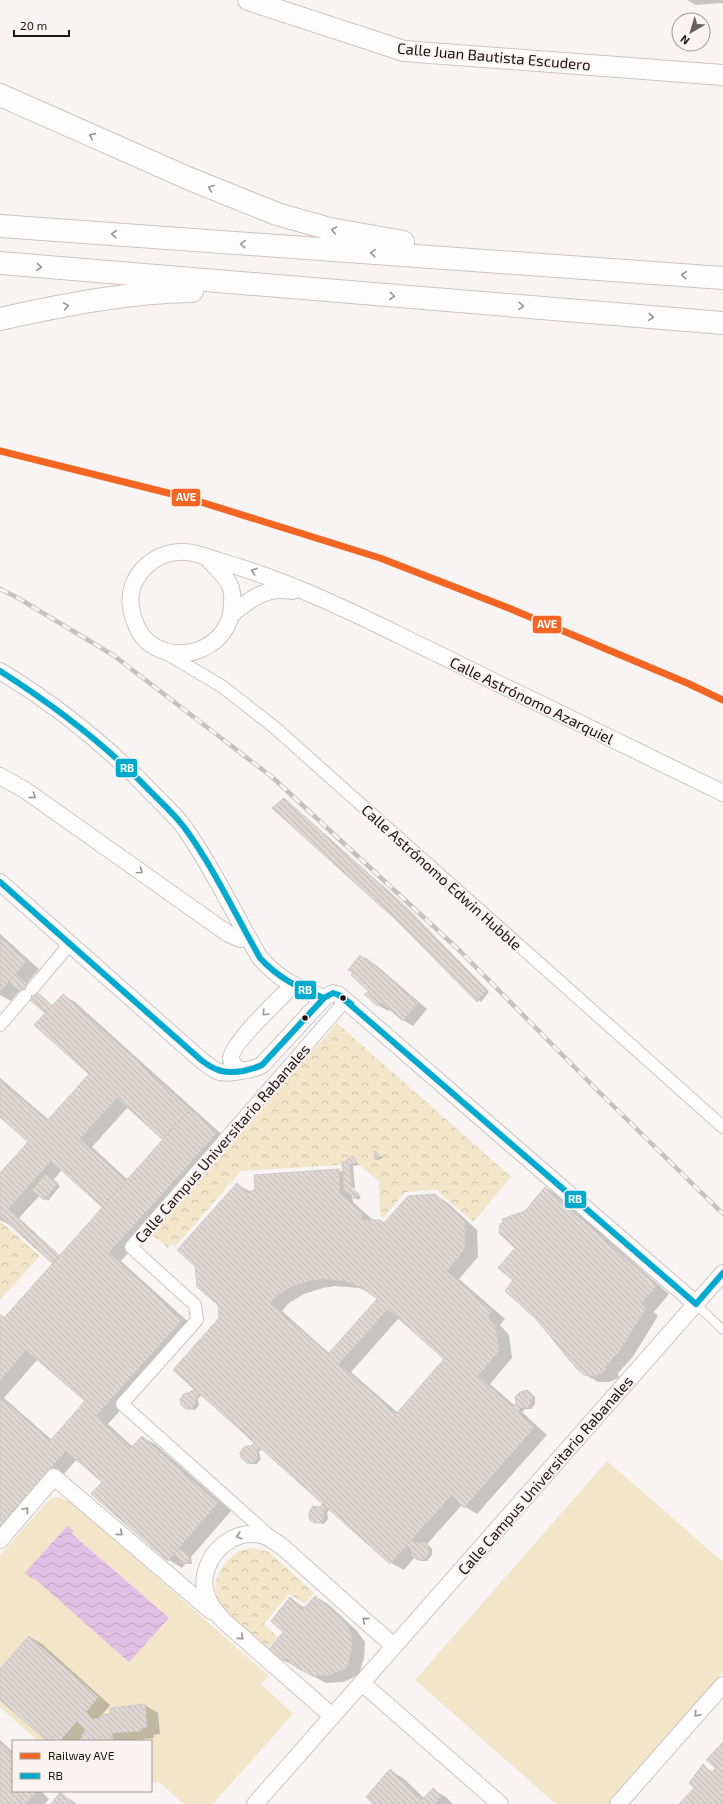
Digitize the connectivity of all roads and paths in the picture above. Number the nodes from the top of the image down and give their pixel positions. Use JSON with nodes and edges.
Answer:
{"nodes":[{"id":1,"x":248,"y":0,"type":"edge"},
{"id":2,"x":723,"y":75,"type":"edge"},
{"id":3,"x":0,"y":95,"type":"edge"},
{"id":4,"x":0,"y":226,"type":"edge"},
{"id":5,"x":0,"y":263,"type":"edge"},
{"id":6,"x":566,"y":266,"type":"junction"},
{"id":7,"x":723,"y":278,"type":"edge"},
{"id":8,"x":357,"y":293,"type":"junction"},
{"id":9,"x":0,"y":319,"type":"edge"},
{"id":10,"x":723,"y":323,"type":"edge"},
{"id":11,"x":206,"y":558,"type":"junction"},
{"id":12,"x":342,"y":607,"type":"junction"},
{"id":13,"x":232,"y":614,"type":"junction"},
{"id":14,"x":149,"y":643,"type":"junction"},
{"id":15,"x":0,"y":671,"type":"edge"},
{"id":16,"x":0,"y":776,"type":"edge"},
{"id":17,"x":723,"y":793,"type":"edge"},
{"id":18,"x":0,"y":882,"type":"edge"},
{"id":19,"x":245,"y":932,"type":"junction"},
{"id":20,"x":70,"y":944,"type":"junction"},
{"id":21,"x":292,"y":986,"type":"junction"},
{"id":22,"x":324,"y":998,"type":"junction"},
{"id":23,"x":346,"y":1000,"type":"junction"},
{"id":24,"x":0,"y":1025,"type":"edge"},
{"id":25,"x":241,"y":1071,"type":"junction"},
{"id":26,"x":723,"y":1127,"type":"edge"},
{"id":27,"x":719,"y":1277,"type":"edge"},
{"id":28,"x":696,"y":1304,"type":"junction"},
{"id":29,"x":723,"y":1330,"type":"edge"},
{"id":30,"x":0,"y":1540,"type":"edge"},
{"id":31,"x":288,"y":1552,"type":"junction"},
{"id":32,"x":224,"y":1622,"type":"junction"},
{"id":33,"x":394,"y":1646,"type":"junction"},
{"id":34,"x":362,"y":1682,"type":"junction"},
{"id":35,"x":723,"y":1685,"type":"edge"},
{"id":36,"x":332,"y":1716,"type":"junction"},
{"id":37,"x":255,"y":1804,"type":"edge"},
{"id":38,"x":500,"y":1804,"type":"edge"},
{"id":39,"x":618,"y":1804,"type":"edge"}],
"edges":[{"from":1,"to":2,"type":"street","name":"Calle Juan Bautista Escudero"},
{"from":6,"to":3,"type":"main road","one_way":true},
{"from":6,"to":4,"type":"main road","one_way":true},
{"from":5,"to":8,"type":"main road","one_way":true},
{"from":7,"to":6,"type":"main road","one_way":true},
{"from":9,"to":8,"type":"main road","one_way":true},
{"from":8,"to":10,"type":"main road","one_way":true},
{"from":12,"to":11,"type":"street","one_way":true},
{"from":11,"to":13,"type":"street"},
{"from":11,"to":14,"type":"street"},
{"from":12,"to":13,"type":"street"},
{"from":12,"to":17,"type":"street","name":"Calle Astrónomo Azarquiel"},
{"from":13,"to":14,"type":"street"},
{"from":14,"to":26,"type":"street","name":"Calle Astrónomo Edwin Hubble"},
{"from":15,"to":19,"type":"street"},
{"from":16,"to":19,"type":"street","one_way":true},
{"from":18,"to":20,"type":"street","name":"Calle Campus Universitario Rabanales"},
{"from":19,"to":21,"type":"street"},
{"from":20,"to":24,"type":"street"},
{"from":20,"to":25,"type":"street","name":"Calle Campus Universitario Rabanales"},
{"from":21,"to":22,"type":"street"},
{"from":21,"to":25,"type":"street","one_way":true},
{"from":22,"to":23,"type":"street"},
{"from":22,"to":25,"type":"street","name":"Calle Campus Universitario Rabanales"},
{"from":23,"to":28,"type":"street"},
{"from":23,"to":31,"type":"street","name":"Calle Campus Universitario Rabanales"},
{"from":27,"to":28,"type":"street","name":"Calle Campus Universitario Rabanales"},
{"from":28,"to":29,"type":"lane"},
{"from":28,"to":33,"type":"street","name":"Calle Campus Universitario Rabanales"},
{"from":30,"to":32,"type":"street","name":"Calle Campus Universitario Rabanales","one_way":true},
{"from":31,"to":32,"type":"street","name":"Calle Campus Universitario Rabanales","one_way":true},
{"from":33,"to":31,"type":"street","name":"Calle Campus Universitario Rabanales","one_way":true},
{"from":32,"to":36,"type":"street","name":"Calle Campus Universitario Rabanales","one_way":true},
{"from":33,"to":34,"type":"street","name":"Calle Campus Universitario Rabanales"},
{"from":34,"to":36,"type":"street","name":"Calle Campus Universitario Rabanales"},
{"from":34,"to":38,"type":"street"},
{"from":35,"to":39,"type":"street","one_way":true},
{"from":36,"to":37,"type":"street","name":"Calle Campus Universitario Rabanales"}]}
